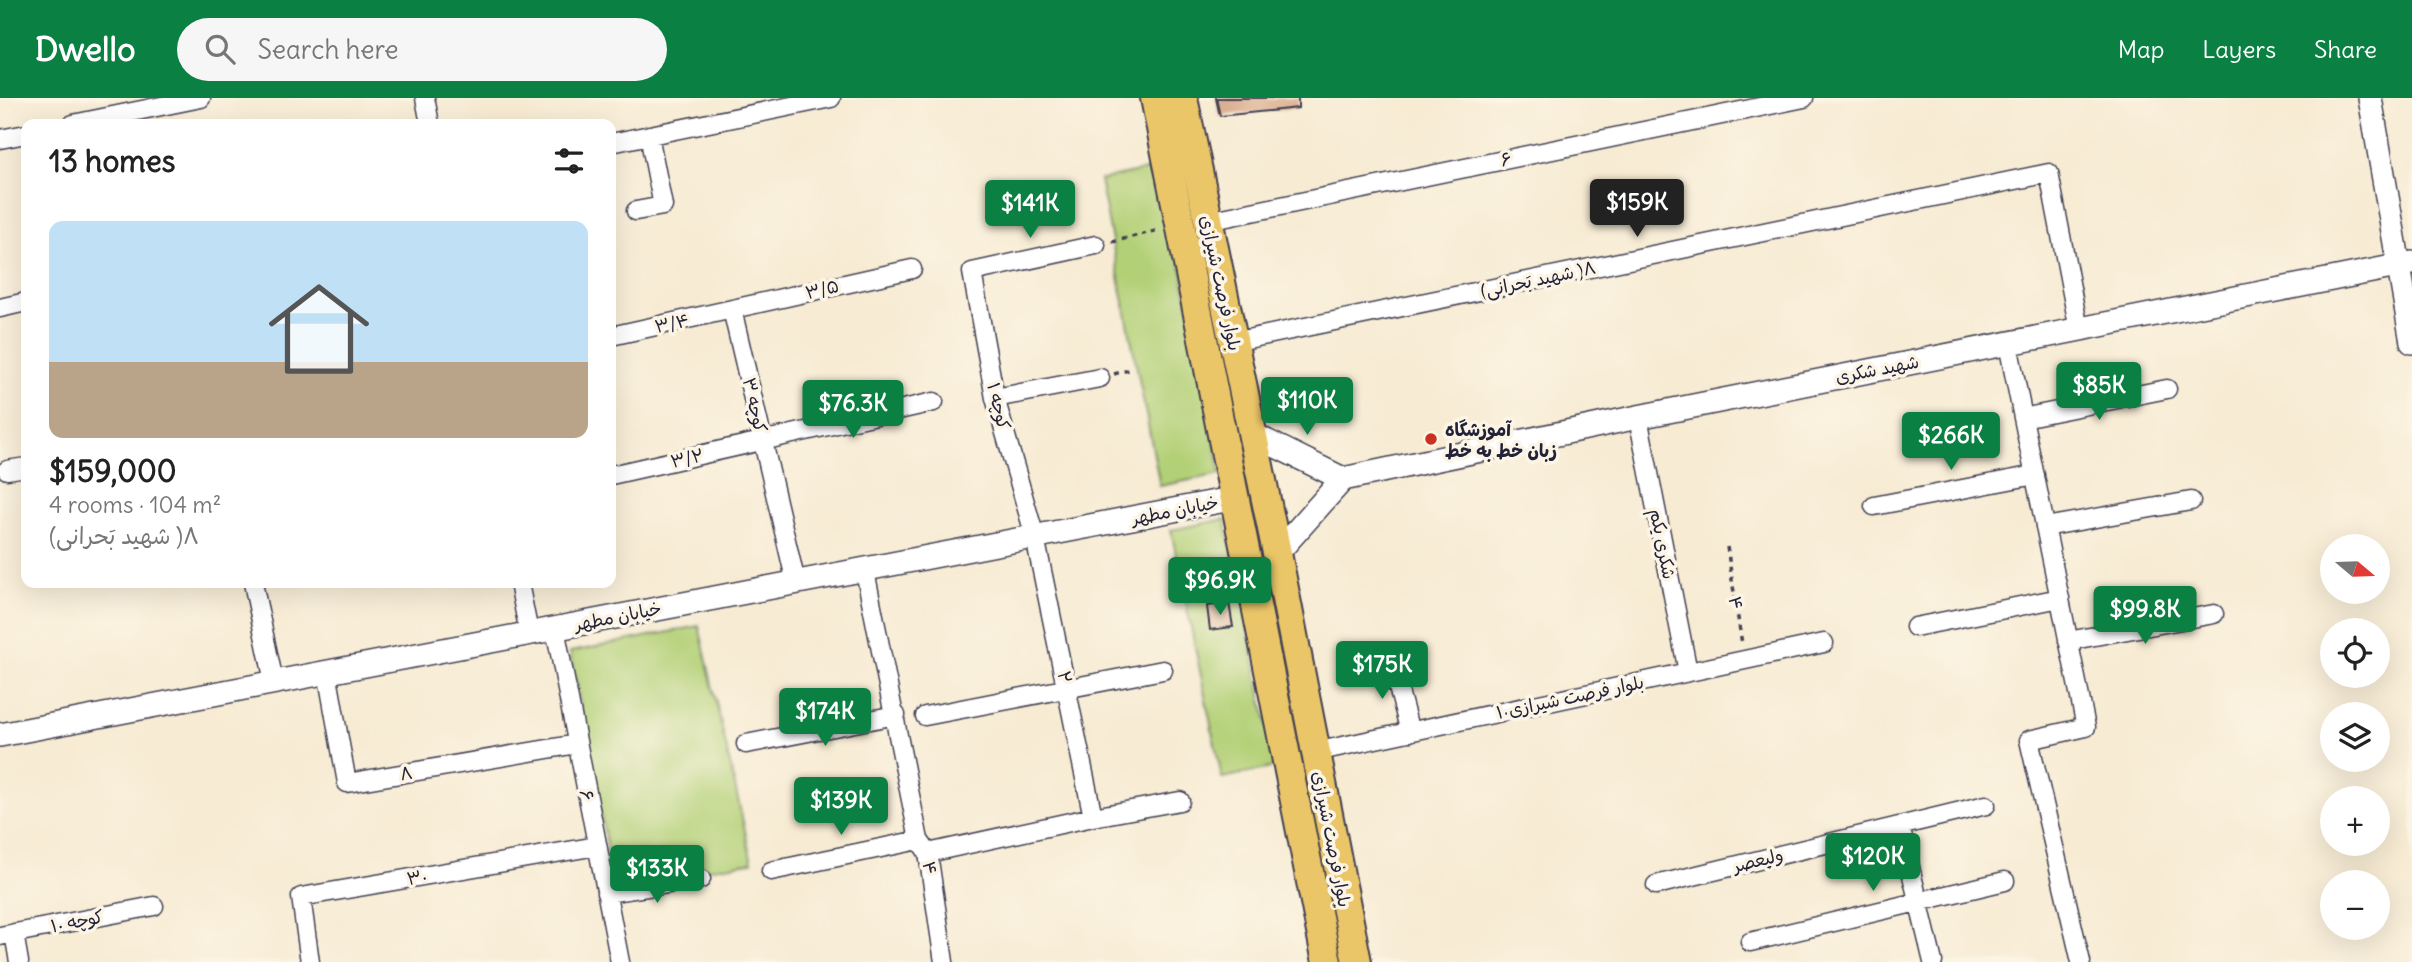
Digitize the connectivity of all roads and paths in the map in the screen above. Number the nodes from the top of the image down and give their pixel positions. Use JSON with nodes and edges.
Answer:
{"nodes":[{"id":1,"x":201,"y":98,"type":"edge"},
{"id":2,"x":425,"y":98,"type":"edge"},
{"id":3,"x":831,"y":98,"type":"edge"},
{"id":4,"x":1155,"y":98,"type":"edge"},
{"id":5,"x":1183,"y":98,"type":"edge"},
{"id":6,"x":1804,"y":98,"type":"edge"},
{"id":7,"x":2370,"y":98,"type":"edge"},
{"id":8,"x":148,"y":110,"type":"edge"},
{"id":9,"x":100,"y":119,"type":"edge"},
{"id":10,"x":429,"y":119,"type":"edge"},
{"id":11,"x":21,"y":135,"type":"edge"},
{"id":12,"x":649,"y":135,"type":"junction"},
{"id":13,"x":0,"y":139,"type":"edge"},
{"id":14,"x":616,"y":142,"type":"edge"},
{"id":15,"x":636,"y":211,"type":"dead end"},
{"id":16,"x":1208,"y":221,"type":"junction"},
{"id":17,"x":1180,"y":225,"type":"junction"},
{"id":18,"x":1096,"y":245,"type":"joint"},
{"id":19,"x":2405,"y":265,"type":"edge"},
{"id":20,"x":912,"y":269,"type":"dead end"},
{"id":21,"x":21,"y":303,"type":"edge"},
{"id":22,"x":0,"y":307,"type":"edge"},
{"id":23,"x":732,"y":309,"type":"junction"},
{"id":24,"x":2079,"y":330,"type":"junction"},
{"id":25,"x":616,"y":335,"type":"edge"},
{"id":26,"x":1233,"y":342,"type":"junction"},
{"id":27,"x":2412,"y":342,"type":"edge"},
{"id":28,"x":2008,"y":344,"type":"junction"},
{"id":29,"x":1100,"y":378,"type":"dead end"},
{"id":30,"x":2167,"y":389,"type":"dead end"},
{"id":31,"x":995,"y":398,"type":"junction"},
{"id":32,"x":934,"y":402,"type":"dead end"},
{"id":33,"x":1638,"y":417,"type":"junction"},
{"id":34,"x":2023,"y":418,"type":"junction"},
{"id":35,"x":1252,"y":434,"type":"junction"},
{"id":36,"x":763,"y":440,"type":"junction"},
{"id":37,"x":21,"y":468,"type":"edge"},
{"id":38,"x":7,"y":470,"type":"dead end"},
{"id":39,"x":616,"y":474,"type":"edge"},
{"id":40,"x":2035,"y":475,"type":"junction"},
{"id":41,"x":1343,"y":479,"type":"junction"},
{"id":42,"x":1236,"y":498,"type":"junction"},
{"id":43,"x":2191,"y":501,"type":"dead end"},
{"id":44,"x":1874,"y":506,"type":"dead end"},
{"id":45,"x":2045,"y":527,"type":"junction"},
{"id":46,"x":1035,"y":537,"type":"junction"},
{"id":47,"x":1727,"y":547,"type":"dead end"},
{"id":48,"x":1277,"y":553,"type":"junction"},
{"id":49,"x":866,"y":571,"type":"junction"},
{"id":50,"x":796,"y":583,"type":"junction"},
{"id":51,"x":254,"y":588,"type":"edge"},
{"id":52,"x":520,"y":588,"type":"edge"},
{"id":53,"x":2060,"y":598,"type":"junction"},
{"id":54,"x":2214,"y":614,"type":"dead end"},
{"id":55,"x":1915,"y":627,"type":"dead end"},
{"id":56,"x":555,"y":628,"type":"junction"},
{"id":57,"x":529,"y":634,"type":"junction"},
{"id":58,"x":2068,"y":640,"type":"junction"},
{"id":59,"x":1824,"y":643,"type":"dead end"},
{"id":60,"x":1745,"y":660,"type":"junction"},
{"id":61,"x":1391,"y":661,"type":"dead end"},
{"id":62,"x":1163,"y":670,"type":"dead end"},
{"id":63,"x":327,"y":672,"type":"junction"},
{"id":64,"x":1688,"y":672,"type":"junction"},
{"id":65,"x":274,"y":682,"type":"junction"},
{"id":66,"x":1068,"y":688,"type":"junction"},
{"id":67,"x":895,"y":715,"type":"junction"},
{"id":68,"x":925,"y":716,"type":"dead end"},
{"id":69,"x":1409,"y":732,"type":"junction"},
{"id":70,"x":0,"y":735,"type":"edge"},
{"id":71,"x":577,"y":744,"type":"junction"},
{"id":72,"x":746,"y":744,"type":"dead end"},
{"id":73,"x":1315,"y":752,"type":"junction"},
{"id":74,"x":1180,"y":801,"type":"dead end"},
{"id":75,"x":1986,"y":805,"type":"dead end"},
{"id":76,"x":1093,"y":817,"type":"junction"},
{"id":77,"x":1900,"y":826,"type":"junction"},
{"id":78,"x":597,"y":846,"type":"junction"},
{"id":79,"x":923,"y":846,"type":"junction"},
{"id":80,"x":771,"y":871,"type":"dead end"},
{"id":81,"x":701,"y":879,"type":"dead end"},
{"id":82,"x":2005,"y":881,"type":"dead end"},
{"id":83,"x":1656,"y":885,"type":"dead end"},
{"id":84,"x":606,"y":893,"type":"junction"},
{"id":85,"x":1918,"y":902,"type":"junction"},
{"id":86,"x":154,"y":906,"type":"dead end"},
{"id":87,"x":7,"y":934,"type":"edge"},
{"id":88,"x":1750,"y":942,"type":"dead end"},
{"id":89,"x":19,"y":962,"type":"edge"},
{"id":90,"x":310,"y":962,"type":"edge"},
{"id":91,"x":620,"y":962,"type":"edge"},
{"id":92,"x":944,"y":962,"type":"edge"},
{"id":93,"x":1327,"y":962,"type":"edge"},
{"id":94,"x":1357,"y":962,"type":"edge"},
{"id":95,"x":1933,"y":962,"type":"edge"},
{"id":96,"x":2081,"y":962,"type":"edge"}],
"edges":[{"from":1,"to":8,"type":"street"},
{"from":2,"to":10,"type":"street"},
{"from":3,"to":12,"type":"street"},
{"from":4,"to":17,"type":"main road","name":"بلوار فرصت شیرازی"},
{"from":5,"to":16,"type":"main road","name":"بلوار فرصت شیرازی"},
{"from":6,"to":16,"type":"street","name":"۶"},
{"from":7,"to":19,"type":"street"},
{"from":8,"to":9,"type":"street"},
{"from":11,"to":13,"type":"street"},
{"from":12,"to":14,"type":"street"},
{"from":12,"to":15,"type":"street"},
{"from":16,"to":26,"type":"main road","name":"بلوار فرصت شیرازی"},
{"from":17,"to":18,"type":"path"},
{"from":17,"to":42,"type":"main road","name":"بلوار فرصت شیرازی"},
{"from":18,"to":31,"type":"street","name":"کوچه ۱"},
{"from":19,"to":24,"type":"street","name":"شهید شکری"},
{"from":19,"to":27,"type":"street"},
{"from":20,"to":23,"type":"street","name":"۳/۵"},
{"from":21,"to":22,"type":"street"},
{"from":23,"to":25,"type":"street","name":"۳/۴"},
{"from":23,"to":36,"type":"street","name":"کوچه ۳"},
{"from":24,"to":26,"type":"street","name":"(شهید بَحرانی )۸"},
{"from":24,"to":28,"type":"street","name":"شهید شکری"},
{"from":26,"to":35,"type":"main road","name":"بلوار فرصت شیرازی"},
{"from":28,"to":33,"type":"street","name":"شهید شکری"},
{"from":28,"to":34,"type":"street"},
{"from":29,"to":31,"type":"street"},
{"from":30,"to":34,"type":"street"},
{"from":31,"to":46,"type":"street","name":"کوچه ۱"},
{"from":32,"to":36,"type":"street","name":"۳/۲"},
{"from":33,"to":41,"type":"street","name":"شهید شکری"},
{"from":33,"to":64,"type":"street","name":"شکری یکم"},
{"from":34,"to":40,"type":"street"},
{"from":35,"to":41,"type":"street"},
{"from":35,"to":48,"type":"main road","name":"بلوار فرصت شیرازی"},
{"from":36,"to":39,"type":"street","name":"۳/۲"},
{"from":36,"to":50,"type":"street","name":"کوچه ۳"},
{"from":37,"to":38,"type":"street"},
{"from":40,"to":44,"type":"street"},
{"from":40,"to":45,"type":"street"},
{"from":41,"to":48,"type":"street"},
{"from":42,"to":46,"type":"street","name":"خیابان مطهر"},
{"from":42,"to":93,"type":"main road","name":"بلوار فرصت شیرازی"},
{"from":43,"to":45,"type":"street"},
{"from":45,"to":53,"type":"street"},
{"from":46,"to":49,"type":"street","name":"خیابان مطهر"},
{"from":46,"to":66,"type":"street","name":"۲"},
{"from":47,"to":60,"type":"path","name":"۴"},
{"from":48,"to":73,"type":"main road","name":"بلوار فرصت شیرازی"},
{"from":49,"to":50,"type":"street","name":"خیابان مطهر"},
{"from":49,"to":67,"type":"street","name":"۴"},
{"from":50,"to":56,"type":"street","name":"خیابان مطهر"},
{"from":51,"to":65,"type":"street"},
{"from":52,"to":57,"type":"street"},
{"from":53,"to":55,"type":"street"},
{"from":53,"to":58,"type":"street"},
{"from":54,"to":58,"type":"street"},
{"from":56,"to":57,"type":"street","name":"خیابان مطهر"},
{"from":56,"to":71,"type":"street","name":"۶"},
{"from":57,"to":63,"type":"street","name":"خیابان مطهر"},
{"from":58,"to":96,"type":"street"},
{"from":59,"to":60,"type":"street","name":"بلوار فرصت شیرازی۱۰"},
{"from":60,"to":64,"type":"street","name":"بلوار فرصت شیرازی۱۰"},
{"from":61,"to":69,"type":"street"},
{"from":62,"to":66,"type":"street"},
{"from":63,"to":65,"type":"street","name":"خیابان مطهر"},
{"from":63,"to":71,"type":"street","name":"۸"},
{"from":64,"to":69,"type":"street","name":"بلوار فرصت شیرازی۱۰"},
{"from":65,"to":70,"type":"street","name":"خیابان مطهر"},
{"from":66,"to":68,"type":"street"},
{"from":66,"to":76,"type":"street","name":"۲"},
{"from":67,"to":72,"type":"street"},
{"from":67,"to":79,"type":"street","name":"۴"},
{"from":69,"to":73,"type":"street","name":"بلوار فرصت شیرازی۱۰"},
{"from":71,"to":78,"type":"street","name":"۶"},
{"from":73,"to":94,"type":"main road","name":"بلوار فرصت شیرازی"},
{"from":74,"to":76,"type":"street"},
{"from":75,"to":77,"type":"street","name":"ولیعصر"},
{"from":76,"to":79,"type":"street"},
{"from":77,"to":83,"type":"street","name":"ولیعصر"},
{"from":77,"to":85,"type":"street"},
{"from":78,"to":84,"type":"street","name":"۶"},
{"from":78,"to":90,"type":"street","name":"۳۰"},
{"from":79,"to":80,"type":"street"},
{"from":79,"to":92,"type":"street","name":"۴"},
{"from":81,"to":84,"type":"street"},
{"from":82,"to":85,"type":"street"},
{"from":84,"to":91,"type":"street","name":"۶"},
{"from":85,"to":88,"type":"street"},
{"from":85,"to":95,"type":"street"},
{"from":86,"to":87,"type":"street","name":"کوچه ۱۰"},
{"from":87,"to":89,"type":"street"}]}
